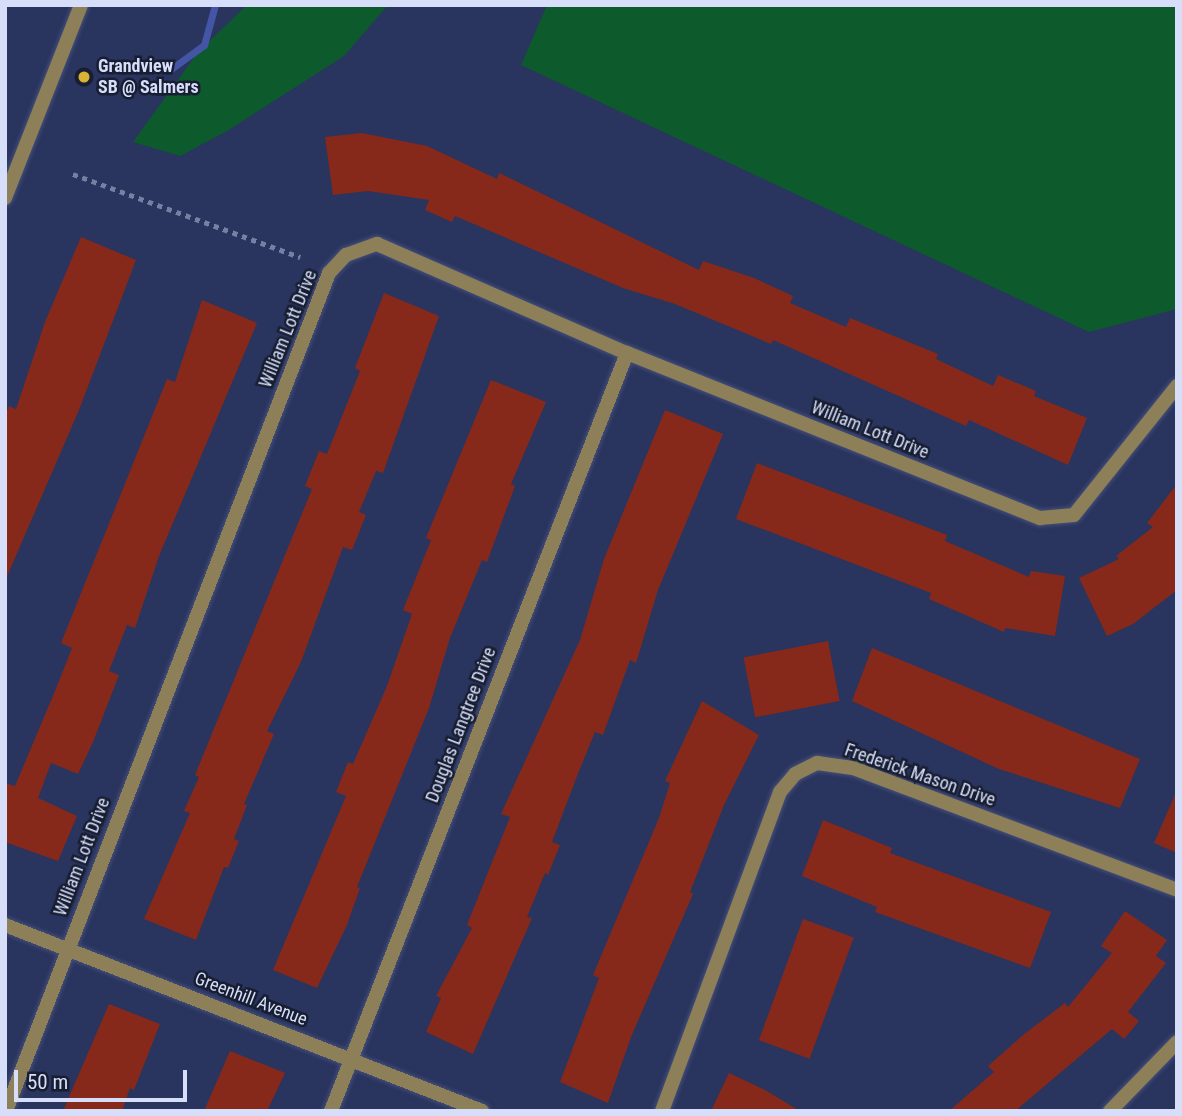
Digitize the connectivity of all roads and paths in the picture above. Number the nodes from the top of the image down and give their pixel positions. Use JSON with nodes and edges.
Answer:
{"nodes":[{"id":1,"x":81,"y":5,"type":"edge"},
{"id":2,"x":73,"y":174,"type":"dead end"},
{"id":3,"x":5,"y":198,"type":"edge"},
{"id":4,"x":300,"y":257,"type":"dead end"},
{"id":5,"x":627,"y":353,"type":"junction"},
{"id":6,"x":1177,"y":386,"type":"edge"},
{"id":7,"x":1177,"y":890,"type":"edge"},
{"id":8,"x":5,"y":925,"type":"edge"},
{"id":9,"x":67,"y":950,"type":"junction"},
{"id":10,"x":1177,"y":1042,"type":"edge"},
{"id":11,"x":351,"y":1058,"type":"junction"},
{"id":12,"x":6,"y":1111,"type":"edge"},
{"id":13,"x":331,"y":1111,"type":"edge"},
{"id":14,"x":482,"y":1111,"type":"edge"},
{"id":15,"x":662,"y":1111,"type":"edge"},
{"id":16,"x":1110,"y":1111,"type":"edge"}],
"edges":[{"from":1,"to":3,"type":"street"},
{"from":2,"to":4,"type":"path"},
{"from":5,"to":6,"type":"street","name":"William Lott Drive"},
{"from":5,"to":9,"type":"street","name":"William Lott Drive"},
{"from":5,"to":11,"type":"street","name":"Douglas Langtree Drive"},
{"from":7,"to":15,"type":"street","name":"Frederick Mason Drive"},
{"from":8,"to":9,"type":"street","name":"Greenhill Avenue"},
{"from":9,"to":11,"type":"street","name":"Greenhill Avenue"},
{"from":9,"to":12,"type":"street","name":"William Lott Drive"},
{"from":10,"to":16,"type":"street"},
{"from":11,"to":13,"type":"street","name":"Douglas Langtree Drive"},
{"from":11,"to":14,"type":"street","name":"Greenhill Avenue"}]}
